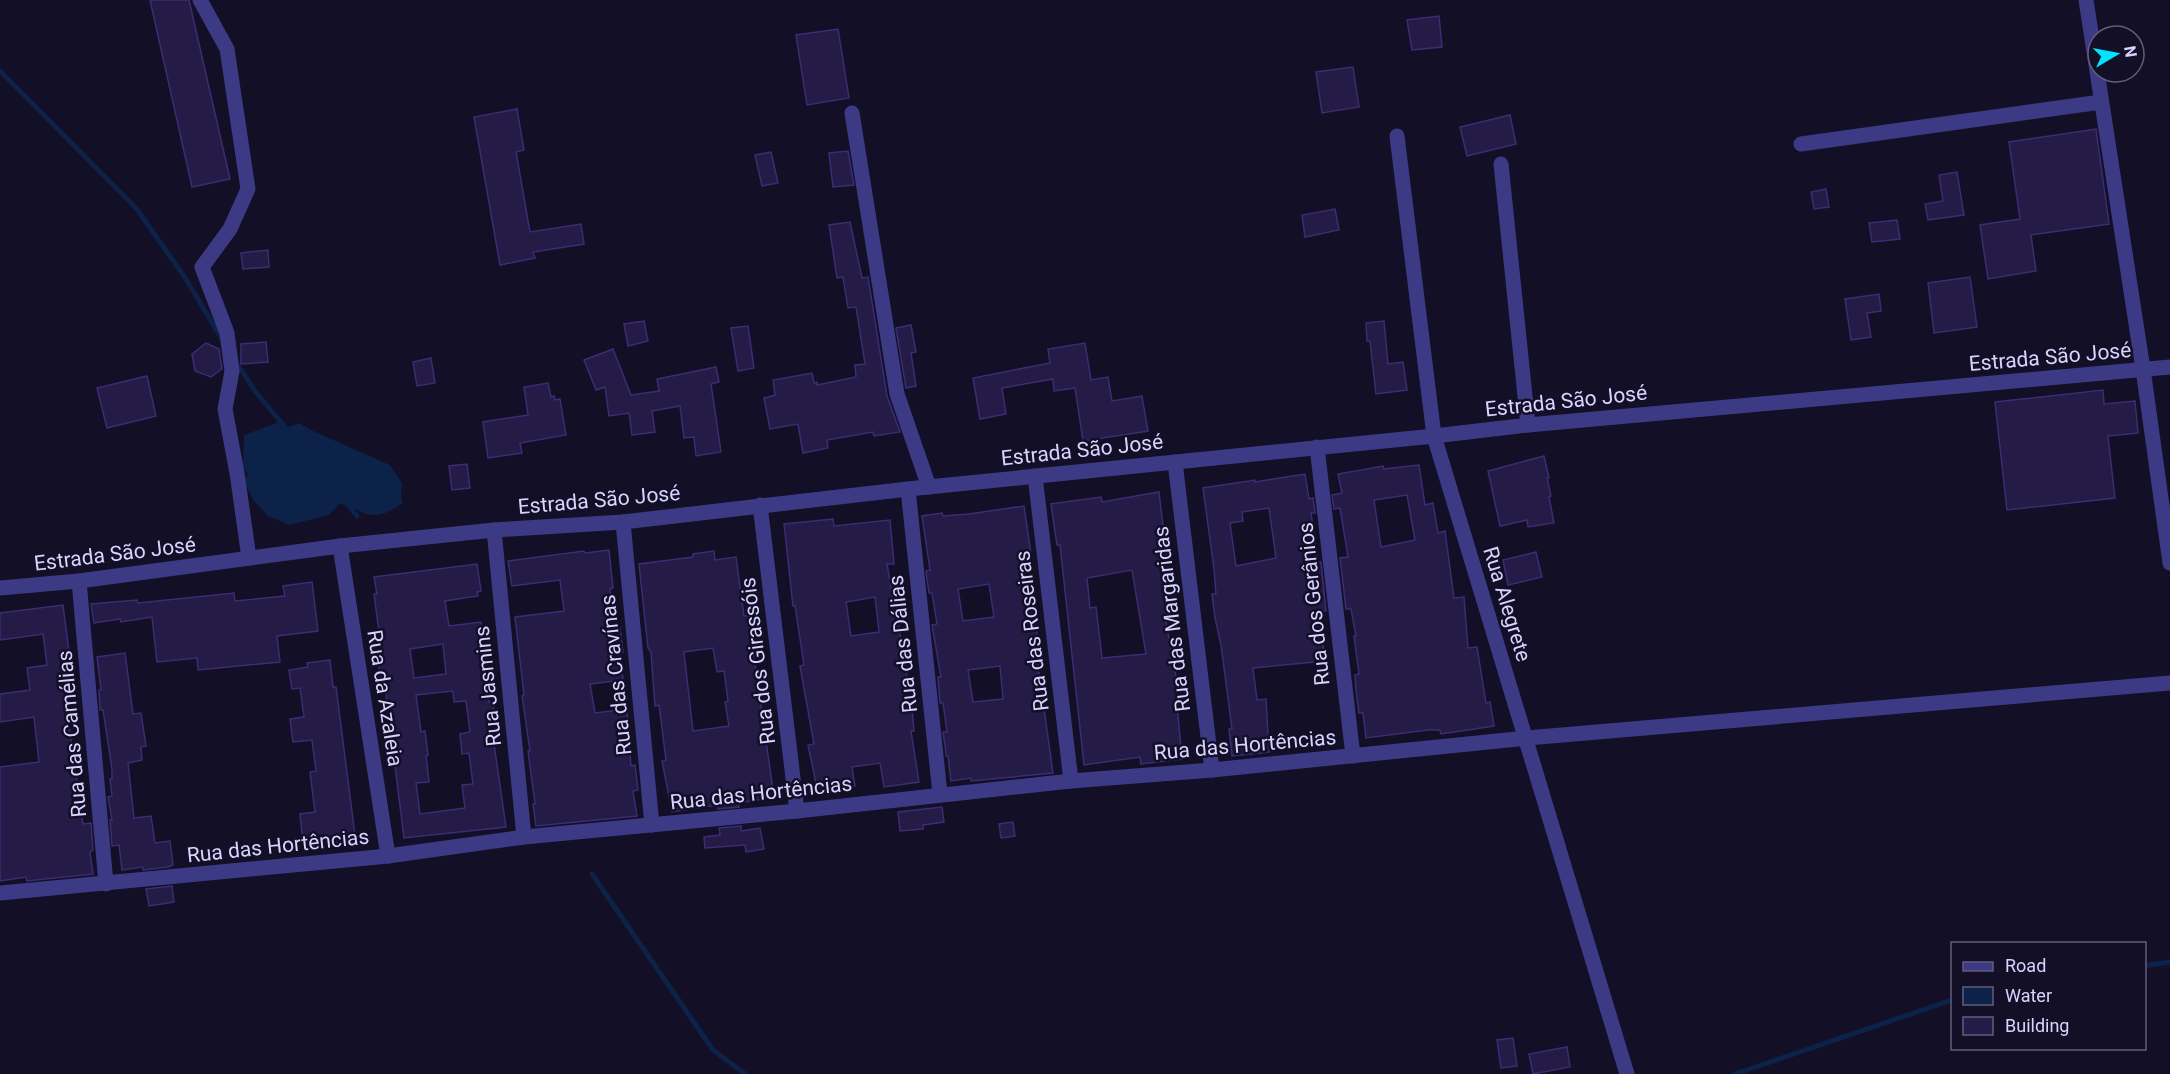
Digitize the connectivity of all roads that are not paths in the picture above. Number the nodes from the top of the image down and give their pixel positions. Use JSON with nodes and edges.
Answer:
{"nodes":[{"id":1,"x":200,"y":0,"type":"edge"},
{"id":2,"x":2086,"y":0,"type":"edge"},
{"id":3,"x":2101,"y":102,"type":"junction"},
{"id":4,"x":852,"y":113,"type":"dead end"},
{"id":5,"x":1397,"y":136,"type":"dead end"},
{"id":6,"x":1801,"y":144,"type":"dead end"},
{"id":7,"x":1501,"y":164,"type":"dead end"},
{"id":8,"x":2170,"y":367,"type":"edge"},
{"id":9,"x":2143,"y":369,"type":"junction"},
{"id":10,"x":1528,"y":425,"type":"junction"},
{"id":11,"x":1434,"y":436,"type":"junction"},
{"id":12,"x":1317,"y":447,"type":"junction"},
{"id":13,"x":1174,"y":462,"type":"junction"},
{"id":14,"x":1035,"y":476,"type":"junction"},
{"id":15,"x":929,"y":487,"type":"junction"},
{"id":16,"x":908,"y":489,"type":"junction"},
{"id":17,"x":760,"y":505,"type":"junction"},
{"id":18,"x":622,"y":522,"type":"junction"},
{"id":19,"x":494,"y":530,"type":"junction"},
{"id":20,"x":340,"y":546,"type":"junction"},
{"id":21,"x":249,"y":558,"type":"junction"},
{"id":22,"x":2170,"y":563,"type":"edge"},
{"id":23,"x":79,"y":581,"type":"junction"},
{"id":24,"x":0,"y":588,"type":"edge"},
{"id":25,"x":2170,"y":683,"type":"edge"},
{"id":26,"x":1527,"y":738,"type":"junction"},
{"id":27,"x":1353,"y":756,"type":"junction"},
{"id":28,"x":1212,"y":770,"type":"junction"},
{"id":29,"x":1071,"y":781,"type":"junction"},
{"id":30,"x":939,"y":794,"type":"junction"},
{"id":31,"x":797,"y":811,"type":"junction"},
{"id":32,"x":652,"y":825,"type":"junction"},
{"id":33,"x":524,"y":837,"type":"junction"},
{"id":34,"x":388,"y":856,"type":"junction"},
{"id":35,"x":106,"y":884,"type":"junction"},
{"id":36,"x":0,"y":893,"type":"edge"},
{"id":37,"x":1628,"y":1074,"type":"edge"}],
"edges":[{"from":1,"to":21,"type":"street"},
{"from":2,"to":3,"type":"street"},
{"from":3,"to":6,"type":"street"},
{"from":3,"to":9,"type":"street"},
{"from":4,"to":15,"type":"street"},
{"from":5,"to":11,"type":"street","name":"Rua Alegrete"},
{"from":7,"to":10,"type":"street"},
{"from":8,"to":9,"type":"street","name":"Estrada São José"},
{"from":9,"to":10,"type":"street","name":"Estrada São José"},
{"from":9,"to":22,"type":"street"},
{"from":10,"to":11,"type":"street","name":"Estrada São José"},
{"from":11,"to":12,"type":"street","name":"Estrada São José"},
{"from":11,"to":26,"type":"street","name":"Rua Alegrete"},
{"from":12,"to":13,"type":"street","name":"Estrada São José"},
{"from":12,"to":27,"type":"street","name":"Rua dos Gerânios"},
{"from":13,"to":14,"type":"street","name":"Estrada São José"},
{"from":13,"to":28,"type":"street","name":"Rua das Margaridas"},
{"from":14,"to":15,"type":"street","name":"Estrada São José"},
{"from":14,"to":29,"type":"street","name":"Rua das Roseiras"},
{"from":15,"to":16,"type":"street","name":"Estrada São José"},
{"from":16,"to":17,"type":"street","name":"Estrada São José"},
{"from":16,"to":30,"type":"street","name":"Rua das Dálias"},
{"from":17,"to":18,"type":"street","name":"Estrada São José"},
{"from":17,"to":31,"type":"street","name":"Rua dos Girassóis"},
{"from":18,"to":19,"type":"street","name":"Estrada São José"},
{"from":18,"to":32,"type":"street","name":"Rua das Cravínas"},
{"from":19,"to":20,"type":"street","name":"Estrada São José"},
{"from":19,"to":33,"type":"street","name":"Rua Jasmins"},
{"from":20,"to":21,"type":"street","name":"Estrada São José"},
{"from":20,"to":34,"type":"street","name":"Rua da Azaleia"},
{"from":21,"to":23,"type":"street","name":"Estrada São José"},
{"from":23,"to":24,"type":"street","name":"Estrada São José"},
{"from":23,"to":35,"type":"street","name":"Rua das Camélias"},
{"from":25,"to":26,"type":"street","name":"Rua das Hortências"},
{"from":26,"to":27,"type":"street","name":"Rua das Hortências"},
{"from":26,"to":37,"type":"street","name":"Rua Alegrete"},
{"from":27,"to":28,"type":"street","name":"Rua das Hortências"},
{"from":28,"to":29,"type":"street","name":"Rua das Hortências"},
{"from":29,"to":30,"type":"street","name":"Rua das Hortências"},
{"from":30,"to":31,"type":"street","name":"Rua das Hortências"},
{"from":31,"to":32,"type":"street","name":"Rua das Hortências"},
{"from":32,"to":33,"type":"street","name":"Rua das Hortências"},
{"from":33,"to":34,"type":"street","name":"Rua das Hortências"},
{"from":34,"to":35,"type":"street","name":"Rua das Hortências"},
{"from":35,"to":36,"type":"street","name":"Rua das Hortências"}]}
